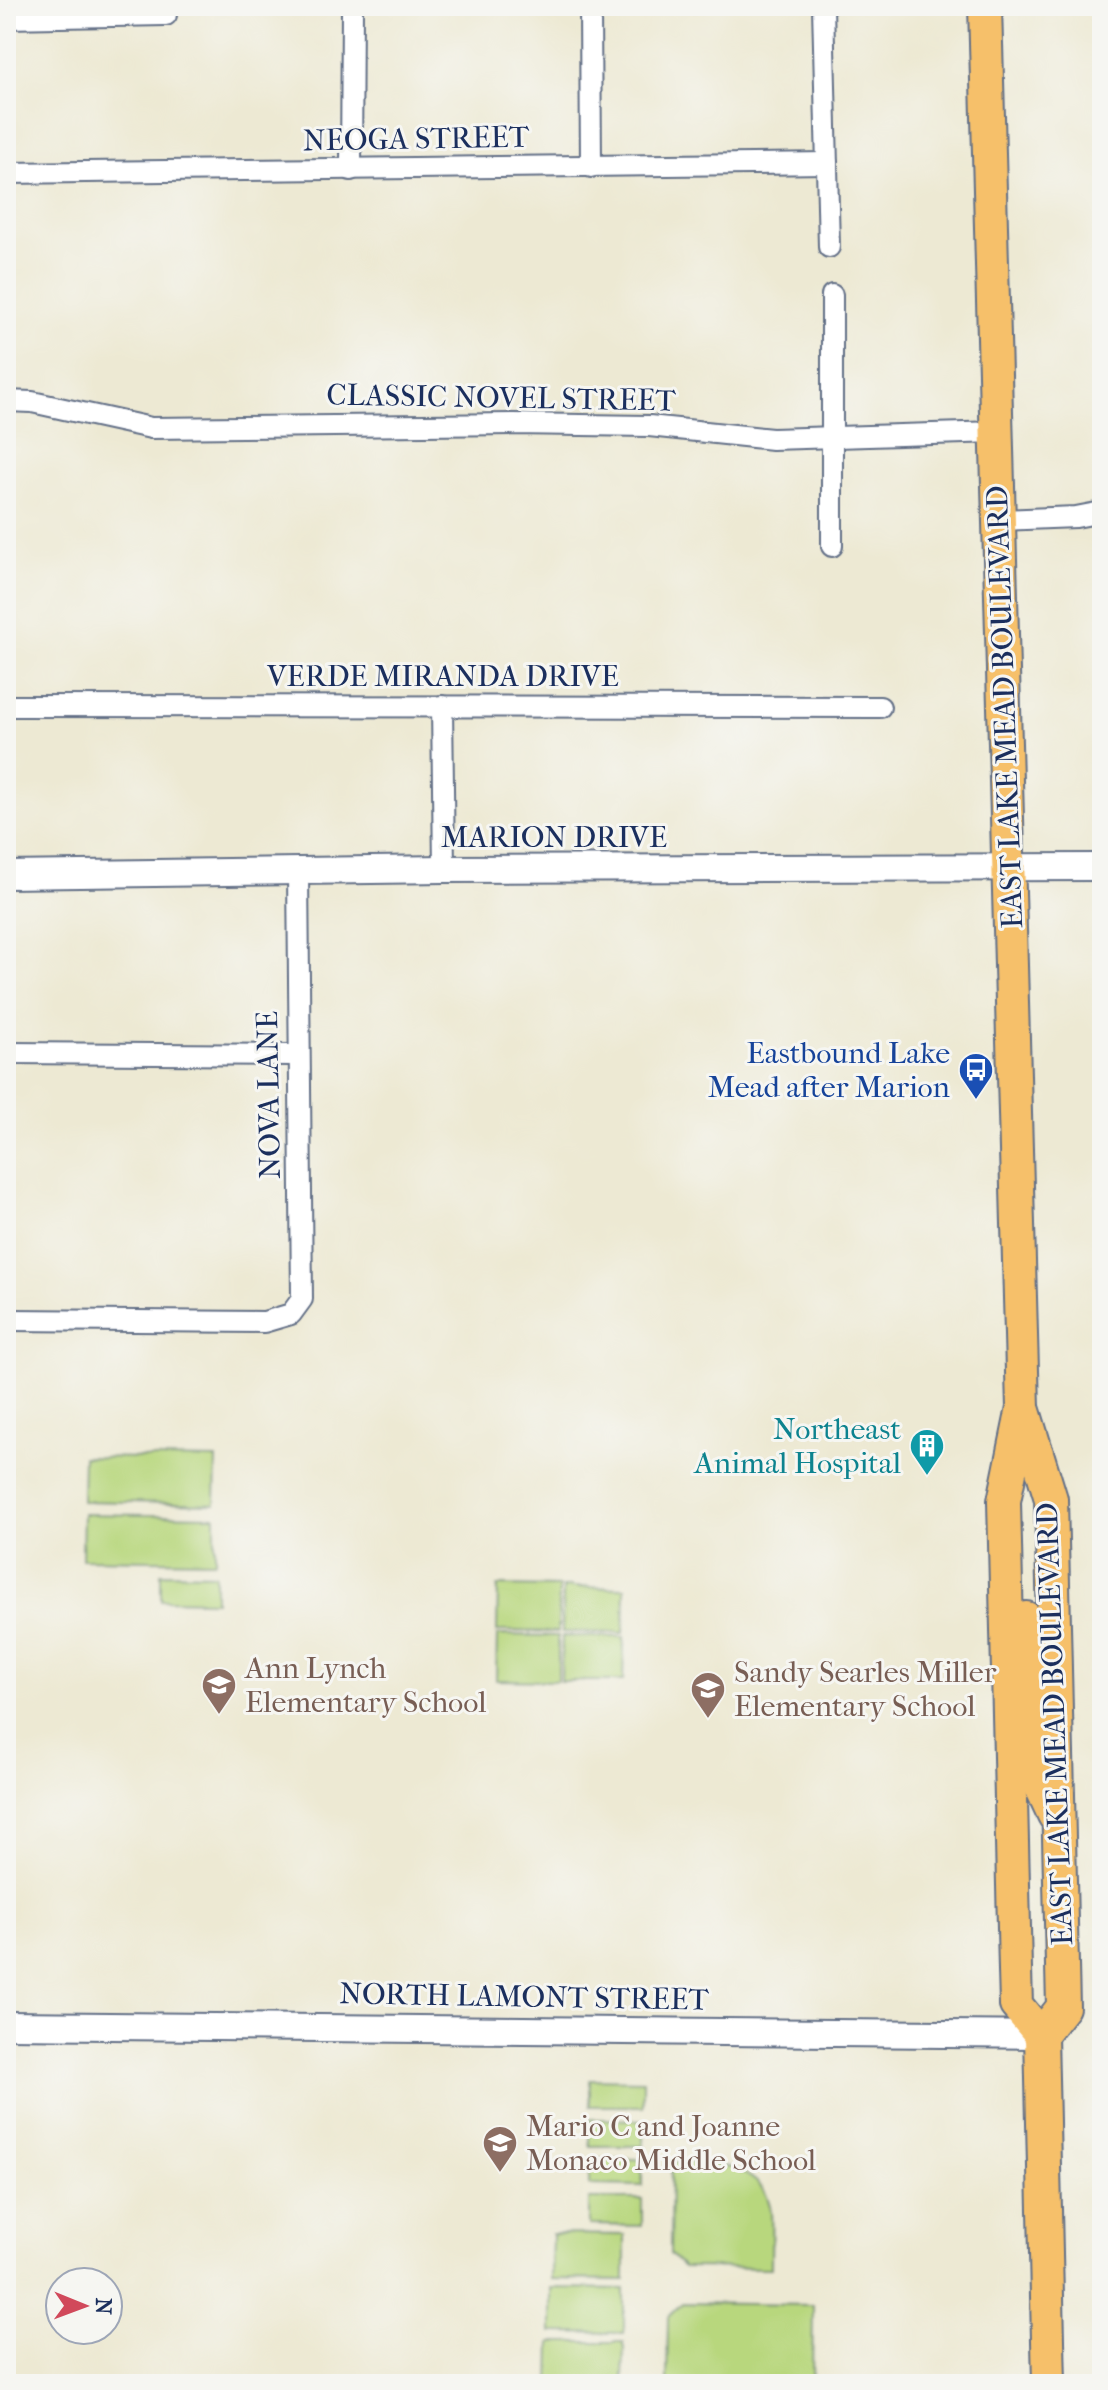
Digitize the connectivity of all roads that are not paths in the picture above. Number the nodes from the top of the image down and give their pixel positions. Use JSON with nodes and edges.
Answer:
{"nodes":[{"id":1,"x":352,"y":6,"type":"edge"},
{"id":2,"x":590,"y":6,"type":"edge"},
{"id":3,"x":823,"y":6,"type":"edge"},
{"id":4,"x":985,"y":6,"type":"edge"},
{"id":5,"x":166,"y":15,"type":"dead end"},
{"id":6,"x":6,"y":18,"type":"edge"},
{"id":7,"x":827,"y":163,"type":"junction"},
{"id":8,"x":591,"y":167,"type":"junction"},
{"id":9,"x":351,"y":170,"type":"junction"},
{"id":10,"x":6,"y":173,"type":"edge"},
{"id":11,"x":829,"y":247,"type":"dead end"},
{"id":12,"x":832,"y":295,"type":"dead end"},
{"id":13,"x":6,"y":401,"type":"edge"},
{"id":14,"x":997,"y":432,"type":"junction"},
{"id":15,"x":832,"y":437,"type":"junction"},
{"id":16,"x":1102,"y":512,"type":"edge"},
{"id":17,"x":1000,"y":520,"type":"junction"},
{"id":18,"x":832,"y":546,"type":"dead end"},
{"id":19,"x":6,"y":706,"type":"edge"},
{"id":20,"x":442,"y":706,"type":"junction"},
{"id":21,"x":880,"y":707,"type":"dead end"},
{"id":22,"x":1102,"y":867,"type":"edge"},
{"id":23,"x":1010,"y":868,"type":"junction"},
{"id":24,"x":444,"y":869,"type":"junction"},
{"id":25,"x":298,"y":872,"type":"junction"},
{"id":26,"x":6,"y":875,"type":"edge"},
{"id":27,"x":6,"y":1053,"type":"edge"},
{"id":28,"x":298,"y":1055,"type":"junction"},
{"id":29,"x":6,"y":1320,"type":"edge"},
{"id":30,"x":1023,"y":1408,"type":"junction"},
{"id":31,"x":1007,"y":1607,"type":"junction"},
{"id":32,"x":1059,"y":1825,"type":"junction"},
{"id":33,"x":6,"y":2025,"type":"edge"},
{"id":34,"x":1041,"y":2035,"type":"junction"},
{"id":35,"x":1049,"y":2384,"type":"edge"}],
"edges":[{"from":1,"to":9,"type":"street"},
{"from":2,"to":8,"type":"street"},
{"from":3,"to":7,"type":"street"},
{"from":4,"to":14,"type":"main road","name":"EAST LAKE MEAD BOULEVARD"},
{"from":5,"to":6,"type":"street"},
{"from":7,"to":8,"type":"street","name":"NEOGA STREET"},
{"from":7,"to":11,"type":"street"},
{"from":8,"to":9,"type":"street","name":"NEOGA STREET"},
{"from":9,"to":10,"type":"street","name":"NEOGA STREET"},
{"from":12,"to":15,"type":"street"},
{"from":13,"to":15,"type":"street","name":"CLASSIC NOVEL STREET"},
{"from":14,"to":15,"type":"street","name":"CLASSIC NOVEL STREET"},
{"from":14,"to":17,"type":"main road","name":"EAST LAKE MEAD BOULEVARD"},
{"from":15,"to":18,"type":"street"},
{"from":16,"to":17,"type":"street"},
{"from":17,"to":23,"type":"main road","name":"EAST LAKE MEAD BOULEVARD"},
{"from":19,"to":20,"type":"street","name":"VERDE MIRANDA DRIVE"},
{"from":20,"to":21,"type":"street","name":"VERDE MIRANDA DRIVE"},
{"from":20,"to":24,"type":"street"},
{"from":22,"to":23,"type":"street","name":"MARION DRIVE"},
{"from":23,"to":24,"type":"street","name":"MARION DRIVE"},
{"from":23,"to":30,"type":"main road","name":"EAST LAKE MEAD BOULEVARD"},
{"from":24,"to":25,"type":"street","name":"MARION DRIVE"},
{"from":25,"to":26,"type":"street","name":"MARION DRIVE"},
{"from":25,"to":28,"type":"street","name":"NOVA LANE"},
{"from":27,"to":28,"type":"street"},
{"from":28,"to":29,"type":"street","name":"NOVA LANE"},
{"from":30,"to":31,"type":"main road","name":"EAST LAKE MEAD BOULEVARD"},
{"from":30,"to":32,"type":"main road","name":"EAST LAKE MEAD BOULEVARD"},
{"from":31,"to":32,"type":"main road"},
{"from":31,"to":34,"type":"main road","name":"EAST LAKE MEAD BOULEVARD"},
{"from":32,"to":34,"type":"main road","name":"EAST LAKE MEAD BOULEVARD"},
{"from":33,"to":34,"type":"street","name":"NORTH LAMONT STREET"},
{"from":34,"to":35,"type":"main road"}]}
